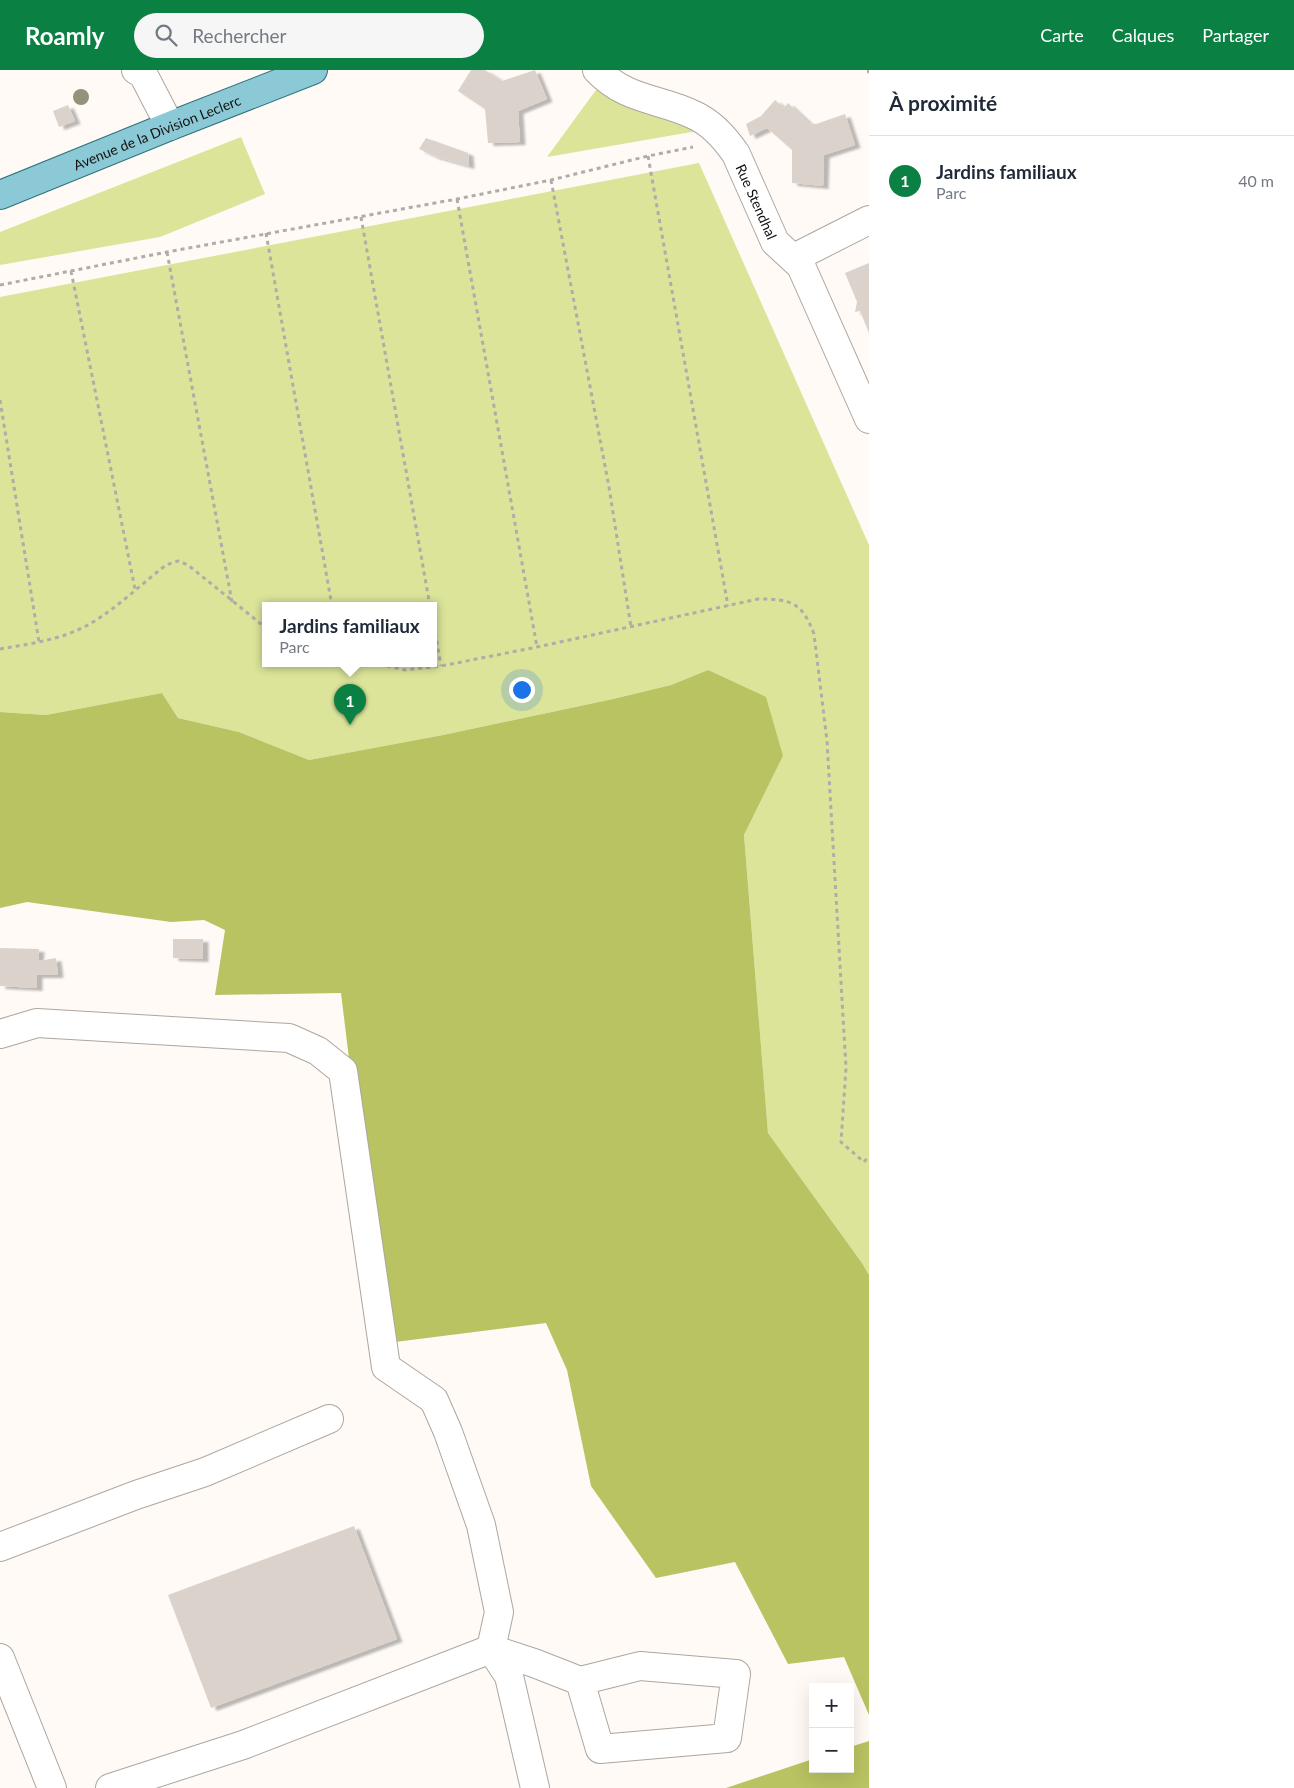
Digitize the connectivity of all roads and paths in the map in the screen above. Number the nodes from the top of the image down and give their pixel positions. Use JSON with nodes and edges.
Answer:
{"nodes":[{"id":1,"x":136,"y":70,"type":"edge"},
{"id":2,"x":313,"y":70,"type":"edge"},
{"id":3,"x":597,"y":70,"type":"edge"},
{"id":4,"x":170,"y":126,"type":"junction"},
{"id":5,"x":727,"y":141,"type":"junction"},
{"id":6,"x":648,"y":156,"type":"junction"},
{"id":7,"x":551,"y":180,"type":"junction"},
{"id":8,"x":0,"y":195,"type":"edge"},
{"id":9,"x":457,"y":199,"type":"junction"},
{"id":10,"x":361,"y":217,"type":"junction"},
{"id":11,"x":869,"y":220,"type":"edge"},
{"id":12,"x":266,"y":233,"type":"junction"},
{"id":13,"x":167,"y":252,"type":"junction"},
{"id":14,"x":794,"y":258,"type":"junction"},
{"id":15,"x":71,"y":271,"type":"junction"},
{"id":16,"x":0,"y":284,"type":"edge"},
{"id":17,"x":0,"y":400,"type":"edge"},
{"id":18,"x":869,"y":419,"type":"edge"},
{"id":19,"x":135,"y":589,"type":"junction"},
{"id":20,"x":232,"y":602,"type":"junction"},
{"id":21,"x":331,"y":602,"type":"edge"},
{"id":22,"x":429,"y":602,"type":"edge"},
{"id":23,"x":728,"y":606,"type":"junction"},
{"id":24,"x":262,"y":625,"type":"edge"},
{"id":25,"x":631,"y":627,"type":"junction"},
{"id":26,"x":39,"y":642,"type":"junction"},
{"id":27,"x":437,"y":643,"type":"edge"},
{"id":28,"x":537,"y":648,"type":"junction"},
{"id":29,"x":0,"y":649,"type":"edge"},
{"id":30,"x":437,"y":666,"type":"edge"},
{"id":31,"x":441,"y":666,"type":"junction"},
{"id":32,"x":392,"y":667,"type":"edge"},
{"id":33,"x":432,"y":667,"type":"edge"},
{"id":34,"x":0,"y":1034,"type":"edge"},
{"id":35,"x":869,"y":1156,"type":"edge"},
{"id":36,"x":329,"y":1419,"type":"dead end"},
{"id":37,"x":0,"y":1547,"type":"edge"},
{"id":38,"x":491,"y":1649,"type":"junction"},
{"id":39,"x":0,"y":1658,"type":"edge"},
{"id":40,"x":580,"y":1681,"type":"junction"},
{"id":41,"x":52,"y":1788,"type":"edge"},
{"id":42,"x":110,"y":1788,"type":"edge"},
{"id":43,"x":535,"y":1788,"type":"edge"}],
"edges":[{"from":1,"to":4,"type":"street"},
{"from":2,"to":4,"type":"main road","name":"Avenue de la Division Leclerc"},
{"from":3,"to":5,"type":"street","name":"Rue Stendhal"},
{"from":4,"to":8,"type":"main road","name":"Avenue de la Division Leclerc"},
{"from":5,"to":6,"type":"path"},
{"from":5,"to":14,"type":"street","name":"Rue Stendhal"},
{"from":6,"to":7,"type":"path"},
{"from":6,"to":23,"type":"path"},
{"from":7,"to":9,"type":"path"},
{"from":7,"to":25,"type":"path"},
{"from":9,"to":10,"type":"path"},
{"from":9,"to":28,"type":"path"},
{"from":10,"to":12,"type":"path"},
{"from":10,"to":22,"type":"path"},
{"from":11,"to":14,"type":"street"},
{"from":12,"to":13,"type":"path"},
{"from":12,"to":21,"type":"path"},
{"from":13,"to":15,"type":"path"},
{"from":13,"to":20,"type":"path"},
{"from":14,"to":18,"type":"street","name":"Rue Stendhal"},
{"from":15,"to":16,"type":"path"},
{"from":15,"to":19,"type":"path"},
{"from":17,"to":26,"type":"path"},
{"from":19,"to":20,"type":"path"},
{"from":19,"to":26,"type":"path"},
{"from":20,"to":24,"type":"path"},
{"from":23,"to":25,"type":"path"},
{"from":23,"to":35,"type":"path"},
{"from":25,"to":28,"type":"path"},
{"from":26,"to":29,"type":"path"},
{"from":27,"to":31,"type":"path"},
{"from":28,"to":31,"type":"path"},
{"from":30,"to":31,"type":"path"},
{"from":32,"to":33,"type":"path"},
{"from":34,"to":38,"type":"street"},
{"from":36,"to":37,"type":"street"},
{"from":38,"to":40,"type":"street"},
{"from":38,"to":42,"type":"street"},
{"from":38,"to":43,"type":"street"},
{"from":39,"to":41,"type":"street"},
{"from":40,"to":40,"type":"street"}]}
